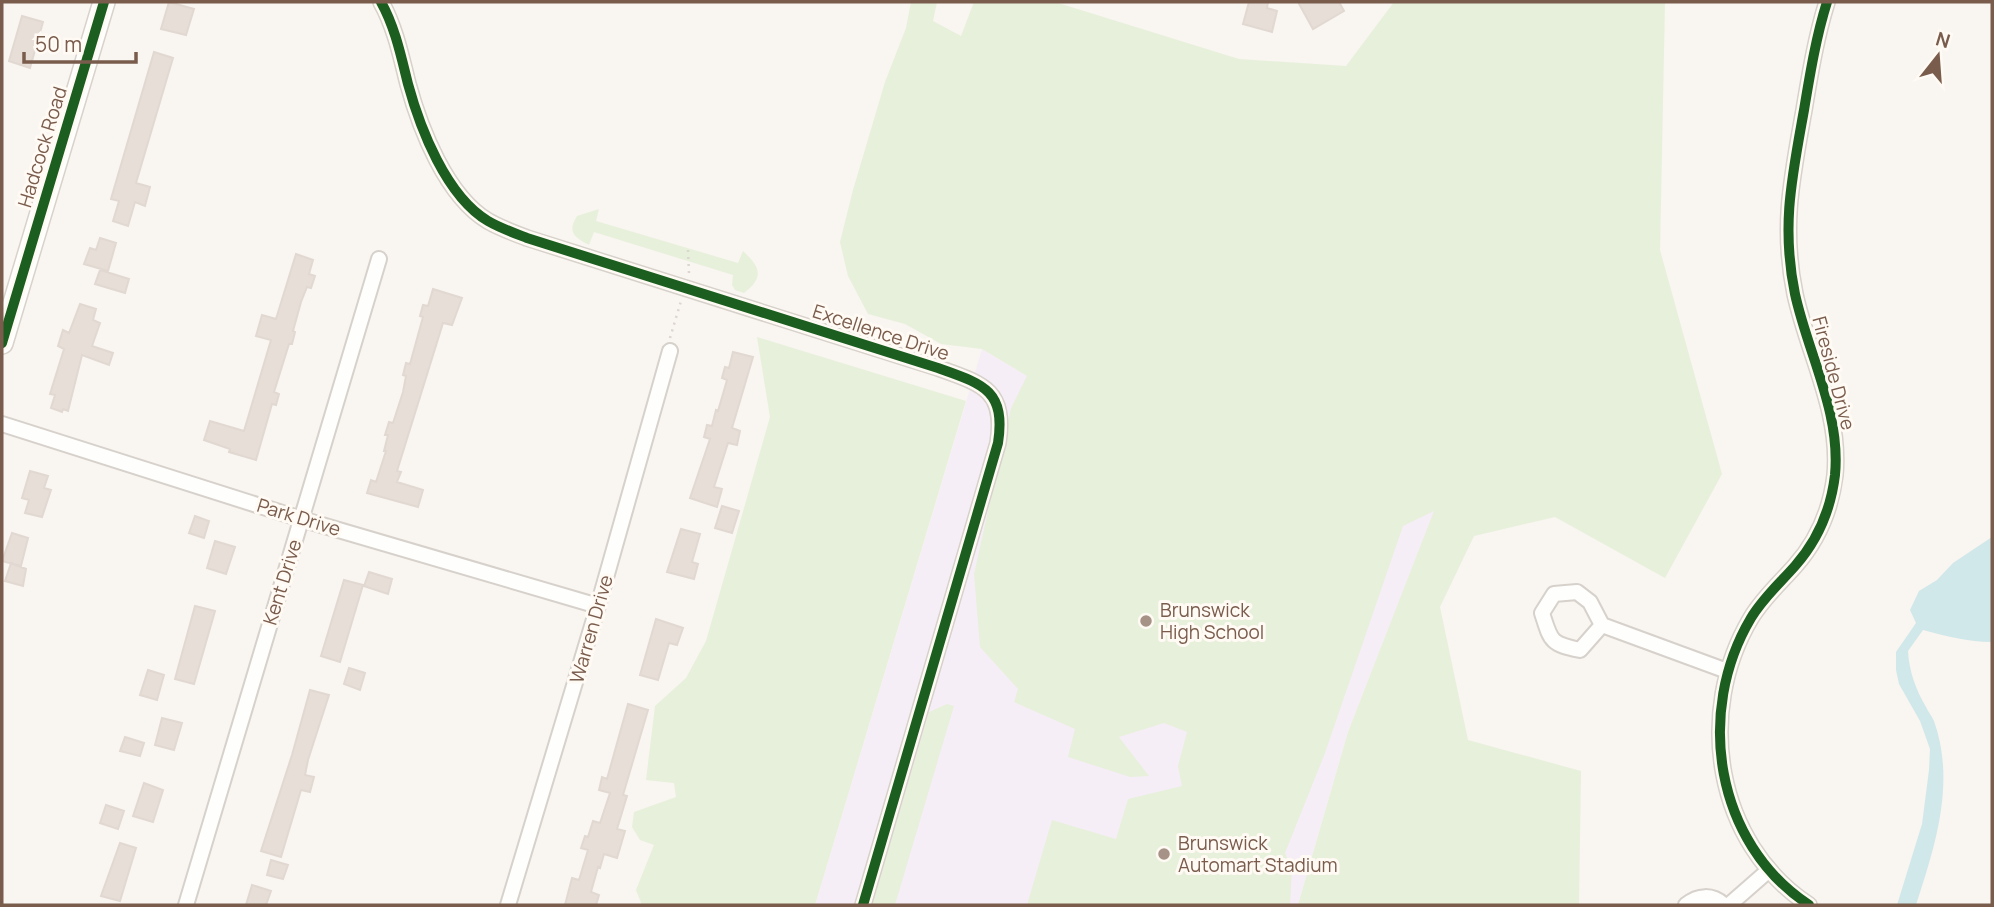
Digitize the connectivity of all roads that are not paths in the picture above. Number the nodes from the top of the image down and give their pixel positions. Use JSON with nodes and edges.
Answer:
{"nodes":[{"id":1,"x":102,"y":2,"type":"edge"},
{"id":2,"x":381,"y":2,"type":"edge"},
{"id":3,"x":1827,"y":2,"type":"edge"},
{"id":4,"x":379,"y":259,"type":"dead end"},
{"id":5,"x":2,"y":343,"type":"edge"},
{"id":6,"x":670,"y":351,"type":"dead end"},
{"id":7,"x":2,"y":424,"type":"edge"},
{"id":8,"x":302,"y":519,"type":"junction"},
{"id":9,"x":598,"y":606,"type":"junction"},
{"id":10,"x":1602,"y":625,"type":"junction"},
{"id":11,"x":1727,"y":671,"type":"junction"},
{"id":12,"x":1769,"y":870,"type":"junction"},
{"id":13,"x":186,"y":905,"type":"edge"},
{"id":14,"x":508,"y":905,"type":"edge"},
{"id":15,"x":863,"y":905,"type":"edge"},
{"id":16,"x":1686,"y":905,"type":"edge"},
{"id":17,"x":1726,"y":905,"type":"edge"},
{"id":18,"x":1810,"y":905,"type":"edge"}],
"edges":[{"from":1,"to":5,"type":"street","name":"Hadcock Road"},
{"from":2,"to":15,"type":"street","name":"Excellence Drive"},
{"from":3,"to":11,"type":"street","name":"Fireside Drive"},
{"from":4,"to":8,"type":"street","name":"Kent Drive"},
{"from":6,"to":9,"type":"street","name":"Warren Drive"},
{"from":7,"to":8,"type":"street","name":"Park Drive"},
{"from":8,"to":9,"type":"street","name":"Park Drive"},
{"from":8,"to":13,"type":"street","name":"Kent Drive"},
{"from":9,"to":14,"type":"street","name":"Warren Drive"},
{"from":10,"to":10,"type":"street"},
{"from":10,"to":11,"type":"street"},
{"from":11,"to":12,"type":"street","name":"Fireside Drive"},
{"from":12,"to":17,"type":"street"},
{"from":12,"to":18,"type":"street","name":"Fireside Drive"},
{"from":16,"to":17,"type":"street"}]}
